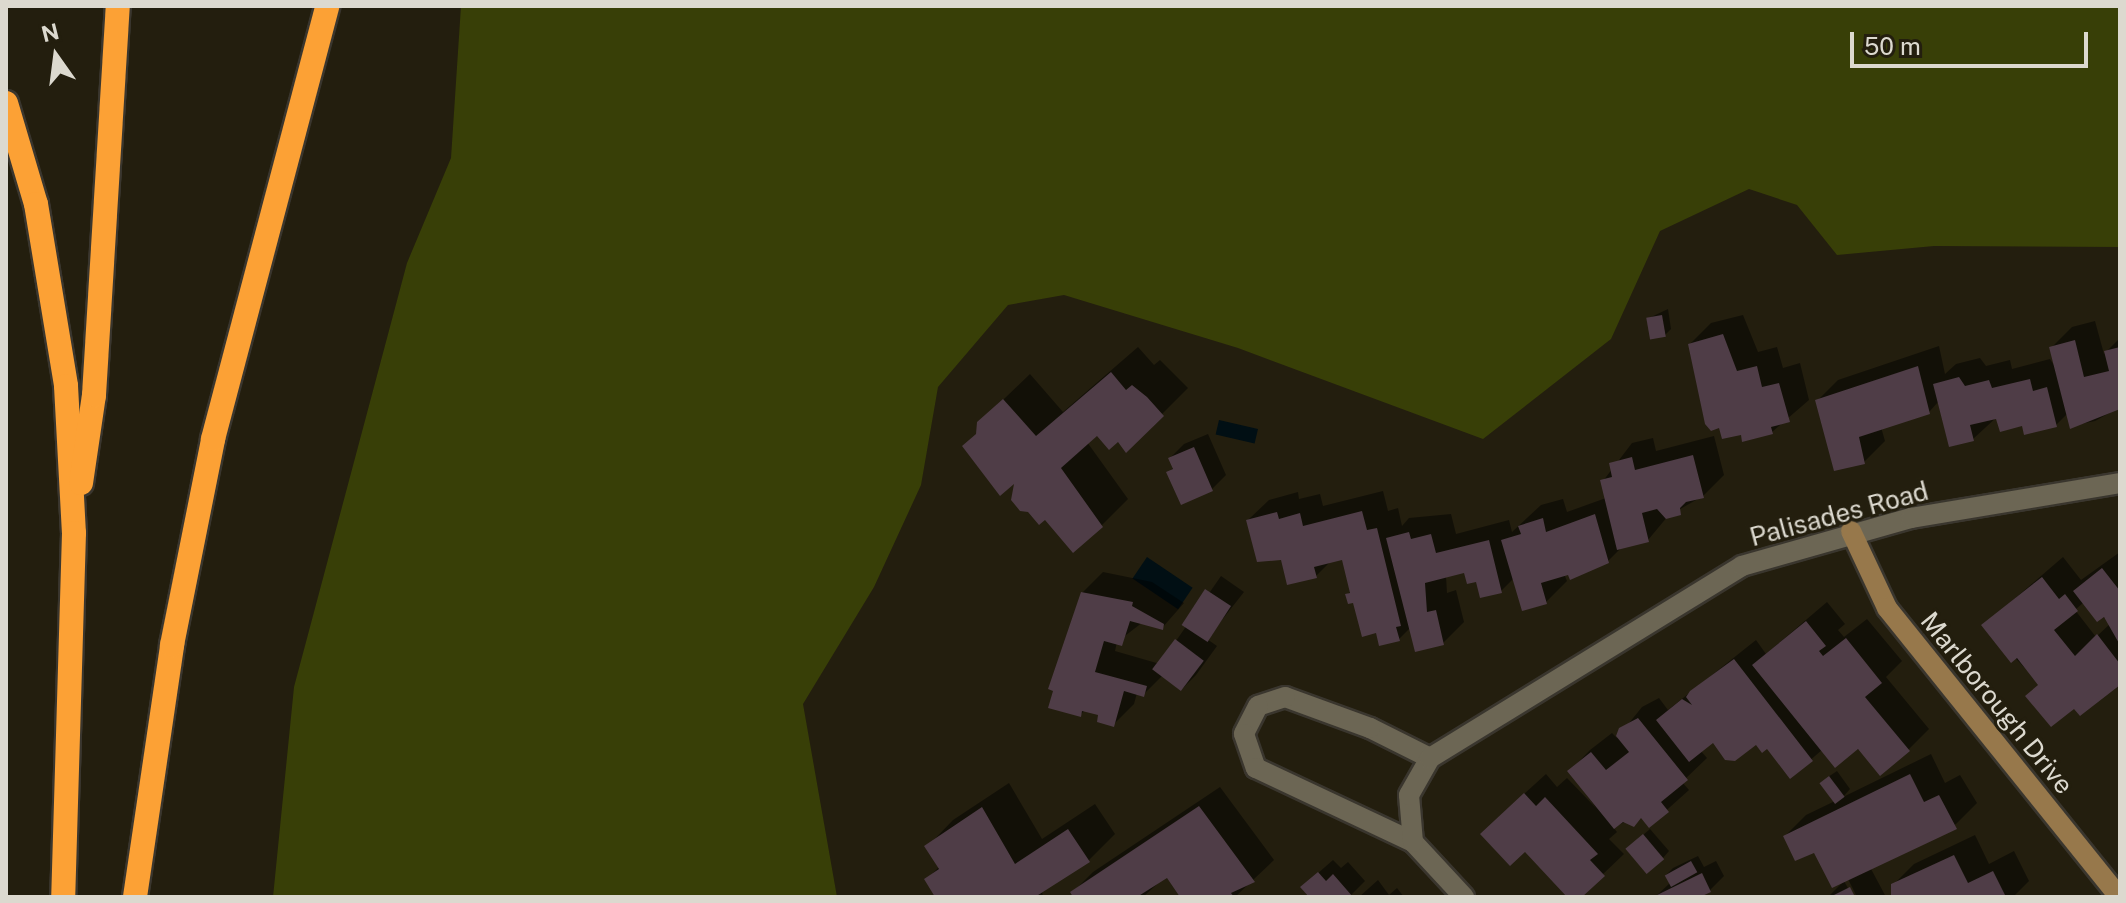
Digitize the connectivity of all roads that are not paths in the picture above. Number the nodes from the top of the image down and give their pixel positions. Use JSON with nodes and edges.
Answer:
{"nodes":[{"id":1,"x":118,"y":6,"type":"edge"},
{"id":2,"x":327,"y":6,"type":"edge"},
{"id":3,"x":6,"y":103,"type":"edge"},
{"id":4,"x":2120,"y":483,"type":"edge"},
{"id":5,"x":1851,"y":531,"type":"junction"},
{"id":6,"x":74,"y":533,"type":"junction"},
{"id":7,"x":1430,"y":758,"type":"junction"},
{"id":8,"x":1413,"y":842,"type":"junction"},
{"id":9,"x":63,"y":897,"type":"edge"},
{"id":10,"x":135,"y":897,"type":"edge"},
{"id":11,"x":1464,"y":897,"type":"edge"},
{"id":12,"x":2119,"y":897,"type":"edge"}],
"edges":[{"from":1,"to":6,"type":"highway"},
{"from":2,"to":10,"type":"highway"},
{"from":3,"to":6,"type":"highway"},
{"from":4,"to":5,"type":"street","name":"Palisades Road"},
{"from":5,"to":7,"type":"street","name":"Palisades Road"},
{"from":5,"to":12,"type":"street","name":"Marlborough Drive"},
{"from":6,"to":9,"type":"highway"},
{"from":7,"to":8,"type":"street","name":"Palisades Road"},
{"from":7,"to":8,"type":"street"},
{"from":8,"to":11,"type":"street"}]}
